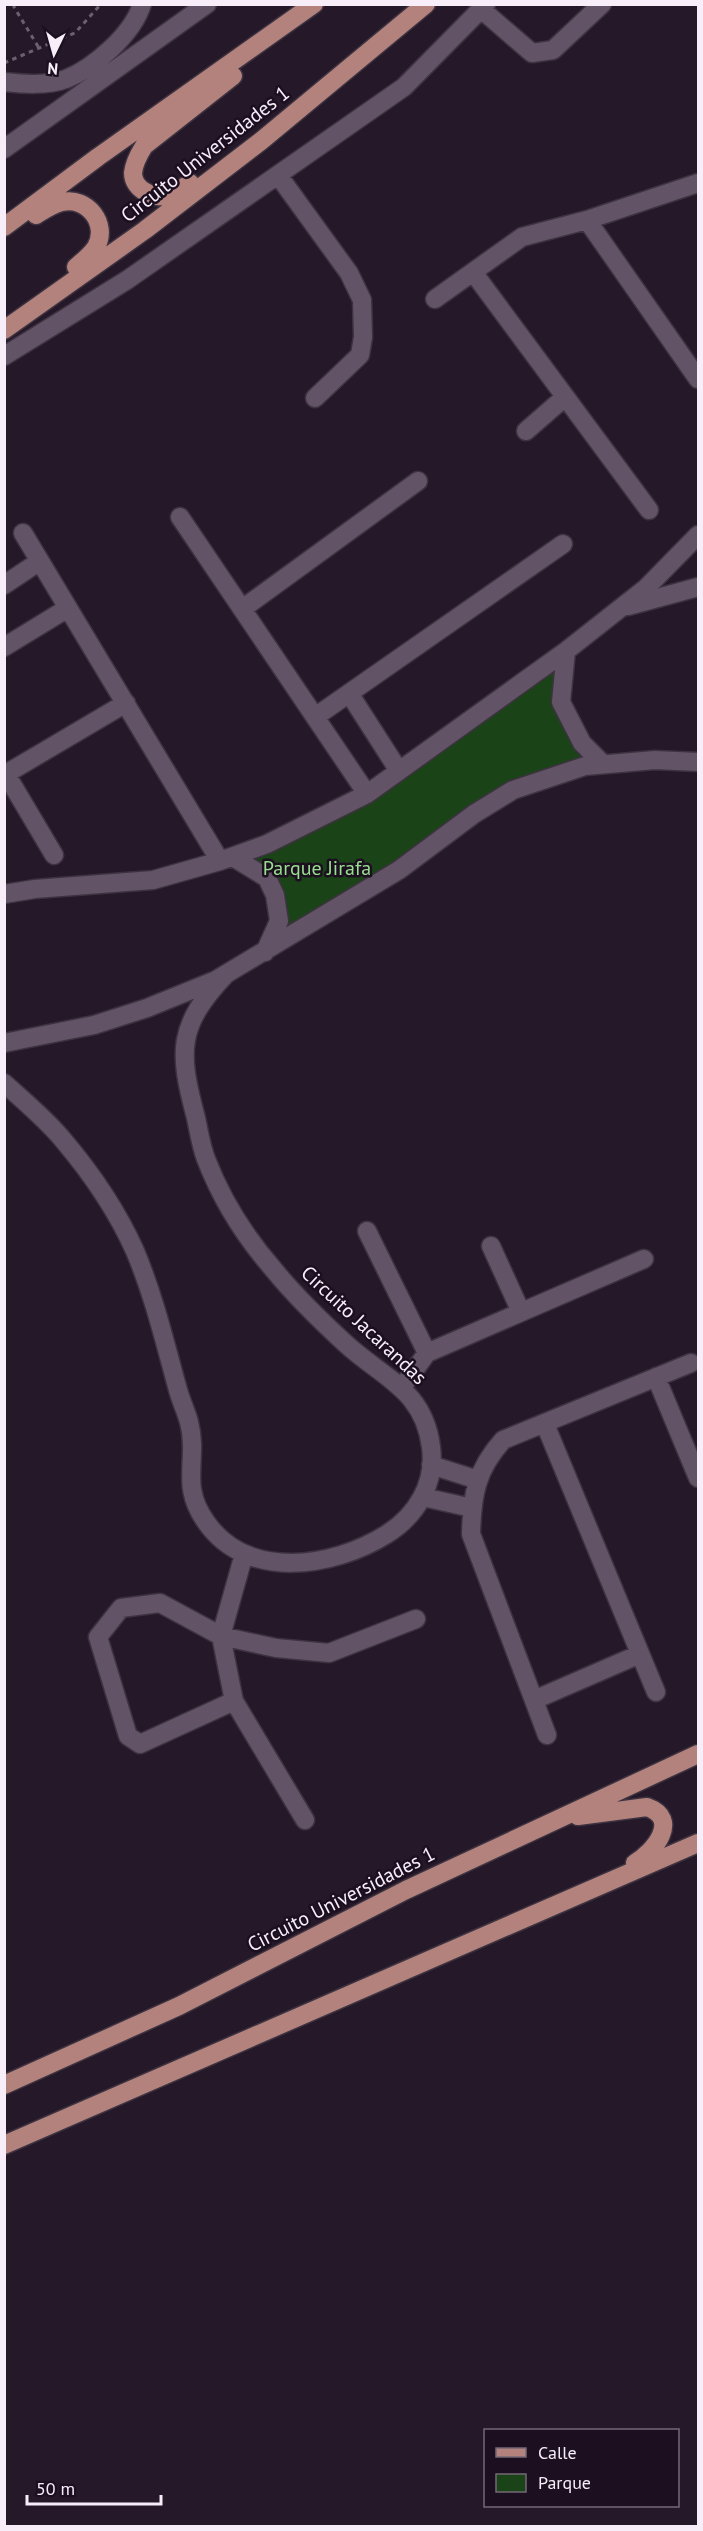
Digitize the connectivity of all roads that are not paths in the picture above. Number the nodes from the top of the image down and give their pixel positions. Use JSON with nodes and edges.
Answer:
{"nodes":[{"id":1,"x":142,"y":4,"type":"edge"},
{"id":2,"x":207,"y":4,"type":"edge"},
{"id":3,"x":314,"y":4,"type":"edge"},
{"id":4,"x":426,"y":4,"type":"edge"},
{"id":5,"x":602,"y":4,"type":"edge"},
{"id":6,"x":484,"y":7,"type":"edge"},
{"id":7,"x":281,"y":28,"type":"junction"},
{"id":8,"x":4,"y":82,"type":"edge"},
{"id":9,"x":261,"y":141,"type":"junction"},
{"id":10,"x":4,"y":149,"type":"edge"},
{"id":11,"x":278,"y":175,"type":"junction"},
{"id":12,"x":699,"y":183,"type":"edge"},
{"id":13,"x":587,"y":220,"type":"junction"},
{"id":14,"x":4,"y":227,"type":"edge"},
{"id":15,"x":4,"y":238,"type":"edge"},
{"id":16,"x":473,"y":272,"type":"junction"},
{"id":17,"x":435,"y":299,"type":"dead end"},
{"id":18,"x":4,"y":330,"type":"edge"},
{"id":19,"x":4,"y":356,"type":"edge"},
{"id":20,"x":699,"y":379,"type":"edge"},
{"id":21,"x":565,"y":397,"type":"junction"},
{"id":22,"x":315,"y":398,"type":"dead end"},
{"id":23,"x":526,"y":431,"type":"dead end"},
{"id":24,"x":418,"y":482,"type":"dead end"},
{"id":25,"x":648,"y":510,"type":"dead end"},
{"id":26,"x":180,"y":518,"type":"dead end"},
{"id":27,"x":23,"y":533,"type":"dead end"},
{"id":28,"x":699,"y":535,"type":"edge"},
{"id":29,"x":563,"y":544,"type":"dead end"},
{"id":30,"x":40,"y":561,"type":"junction"},
{"id":31,"x":4,"y":585,"type":"edge"},
{"id":32,"x":699,"y":586,"type":"edge"},
{"id":33,"x":68,"y":608,"type":"junction"},
{"id":34,"x":620,"y":608,"type":"junction"},
{"id":35,"x":242,"y":609,"type":"junction"},
{"id":36,"x":4,"y":647,"type":"edge"},
{"id":37,"x":566,"y":651,"type":"junction"},
{"id":38,"x":349,"y":693,"type":"junction"},
{"id":39,"x":126,"y":703,"type":"junction"},
{"id":40,"x":315,"y":717,"type":"junction"},
{"id":41,"x":699,"y":762,"type":"edge"},
{"id":42,"x":603,"y":764,"type":"junction"},
{"id":43,"x":399,"y":771,"type":"junction"},
{"id":44,"x":5,"y":774,"type":"edge"},
{"id":45,"x":367,"y":794,"type":"junction"},
{"id":46,"x":54,"y":855,"type":"dead end"},
{"id":47,"x":227,"y":859,"type":"junction"},
{"id":48,"x":4,"y":894,"type":"edge"},
{"id":49,"x":265,"y":952,"type":"junction"},
{"id":50,"x":226,"y":974,"type":"junction"},
{"id":51,"x":4,"y":1043,"type":"edge"},
{"id":52,"x":4,"y":1083,"type":"edge"},
{"id":53,"x":367,"y":1231,"type":"dead end"},
{"id":54,"x":491,"y":1246,"type":"dead end"},
{"id":55,"x":644,"y":1259,"type":"dead end"},
{"id":56,"x":521,"y":1312,"type":"junction"},
{"id":57,"x":427,"y":1353,"type":"junction"},
{"id":58,"x":691,"y":1363,"type":"dead end"},
{"id":59,"x":656,"y":1377,"type":"junction"},
{"id":60,"x":402,"y":1387,"type":"junction"},
{"id":61,"x":545,"y":1424,"type":"junction"},
{"id":62,"x":431,"y":1465,"type":"junction"},
{"id":63,"x":699,"y":1478,"type":"edge"},
{"id":64,"x":478,"y":1480,"type":"junction"},
{"id":65,"x":423,"y":1497,"type":"junction"},
{"id":66,"x":472,"y":1509,"type":"junction"},
{"id":67,"x":244,"y":1554,"type":"junction"},
{"id":68,"x":416,"y":1619,"type":"dead end"},
{"id":69,"x":221,"y":1636,"type":"junction"},
{"id":70,"x":640,"y":1654,"type":"junction"},
{"id":71,"x":656,"y":1692,"type":"dead end"},
{"id":72,"x":534,"y":1700,"type":"junction"},
{"id":73,"x":234,"y":1701,"type":"junction"},
{"id":74,"x":547,"y":1735,"type":"dead end"},
{"id":75,"x":699,"y":1754,"type":"edge"},
{"id":76,"x":558,"y":1819,"type":"junction"},
{"id":77,"x":305,"y":1820,"type":"dead end"},
{"id":78,"x":699,"y":1843,"type":"edge"},
{"id":79,"x":589,"y":1890,"type":"junction"},
{"id":80,"x":4,"y":2085,"type":"edge"},
{"id":81,"x":4,"y":2145,"type":"edge"}],
"edges":[{"from":1,"to":8,"type":"street"},
{"from":2,"to":10,"type":"street"},
{"from":3,"to":7,"type":"main road"},
{"from":4,"to":9,"type":"main road","name":"Circuito Universidades 1"},
{"from":5,"to":6,"type":"street"},
{"from":6,"to":11,"type":"street"},
{"from":7,"to":9,"type":"main road"},
{"from":7,"to":14,"type":"main road"},
{"from":9,"to":18,"type":"main road","name":"Circuito Universidades 1"},
{"from":11,"to":19,"type":"street"},
{"from":11,"to":22,"type":"street"},
{"from":12,"to":13,"type":"street"},
{"from":13,"to":16,"type":"street"},
{"from":13,"to":20,"type":"street"},
{"from":15,"to":18,"type":"main road"},
{"from":16,"to":17,"type":"street"},
{"from":16,"to":21,"type":"street"},
{"from":21,"to":23,"type":"street"},
{"from":21,"to":25,"type":"street"},
{"from":24,"to":35,"type":"street"},
{"from":26,"to":35,"type":"street"},
{"from":27,"to":30,"type":"street"},
{"from":28,"to":34,"type":"street"},
{"from":29,"to":38,"type":"street"},
{"from":30,"to":31,"type":"street"},
{"from":30,"to":33,"type":"street"},
{"from":32,"to":34,"type":"street"},
{"from":33,"to":36,"type":"street"},
{"from":33,"to":39,"type":"street"},
{"from":34,"to":37,"type":"street"},
{"from":35,"to":40,"type":"street"},
{"from":37,"to":42,"type":"street"},
{"from":37,"to":43,"type":"street"},
{"from":38,"to":40,"type":"street"},
{"from":38,"to":43,"type":"street"},
{"from":39,"to":44,"type":"street"},
{"from":39,"to":47,"type":"street"},
{"from":40,"to":45,"type":"street"},
{"from":41,"to":42,"type":"street"},
{"from":42,"to":49,"type":"street"},
{"from":43,"to":45,"type":"street"},
{"from":44,"to":46,"type":"street"},
{"from":45,"to":47,"type":"street"},
{"from":47,"to":48,"type":"street"},
{"from":47,"to":49,"type":"street"},
{"from":49,"to":50,"type":"street"},
{"from":50,"to":51,"type":"street"},
{"from":50,"to":60,"type":"street","name":"Circuito Jacarandas"},
{"from":52,"to":67,"type":"street","name":"Circuito Jacarandas"},
{"from":53,"to":57,"type":"street"},
{"from":54,"to":56,"type":"street"},
{"from":55,"to":56,"type":"street"},
{"from":56,"to":57,"type":"street"},
{"from":57,"to":60,"type":"street"},
{"from":58,"to":59,"type":"street"},
{"from":59,"to":61,"type":"street"},
{"from":59,"to":63,"type":"street"},
{"from":60,"to":62,"type":"street","name":"Circuito Jacarandas"},
{"from":61,"to":64,"type":"street"},
{"from":61,"to":70,"type":"street"},
{"from":62,"to":64,"type":"street"},
{"from":62,"to":65,"type":"street","name":"Circuito Jacarandas"},
{"from":64,"to":66,"type":"street"},
{"from":65,"to":66,"type":"street"},
{"from":65,"to":67,"type":"street","name":"Circuito Jacarandas"},
{"from":66,"to":72,"type":"street"},
{"from":67,"to":69,"type":"street"},
{"from":68,"to":69,"type":"street"},
{"from":69,"to":73,"type":"street"},
{"from":69,"to":73,"type":"street"},
{"from":70,"to":71,"type":"street"},
{"from":70,"to":72,"type":"street"},
{"from":72,"to":74,"type":"street"},
{"from":73,"to":77,"type":"street"},
{"from":75,"to":76,"type":"main road","name":"Circuito Universidades 1"},
{"from":76,"to":79,"type":"main road"},
{"from":76,"to":80,"type":"main road","name":"Circuito Universidades 1"},
{"from":78,"to":79,"type":"main road"},
{"from":79,"to":81,"type":"main road"}]}
